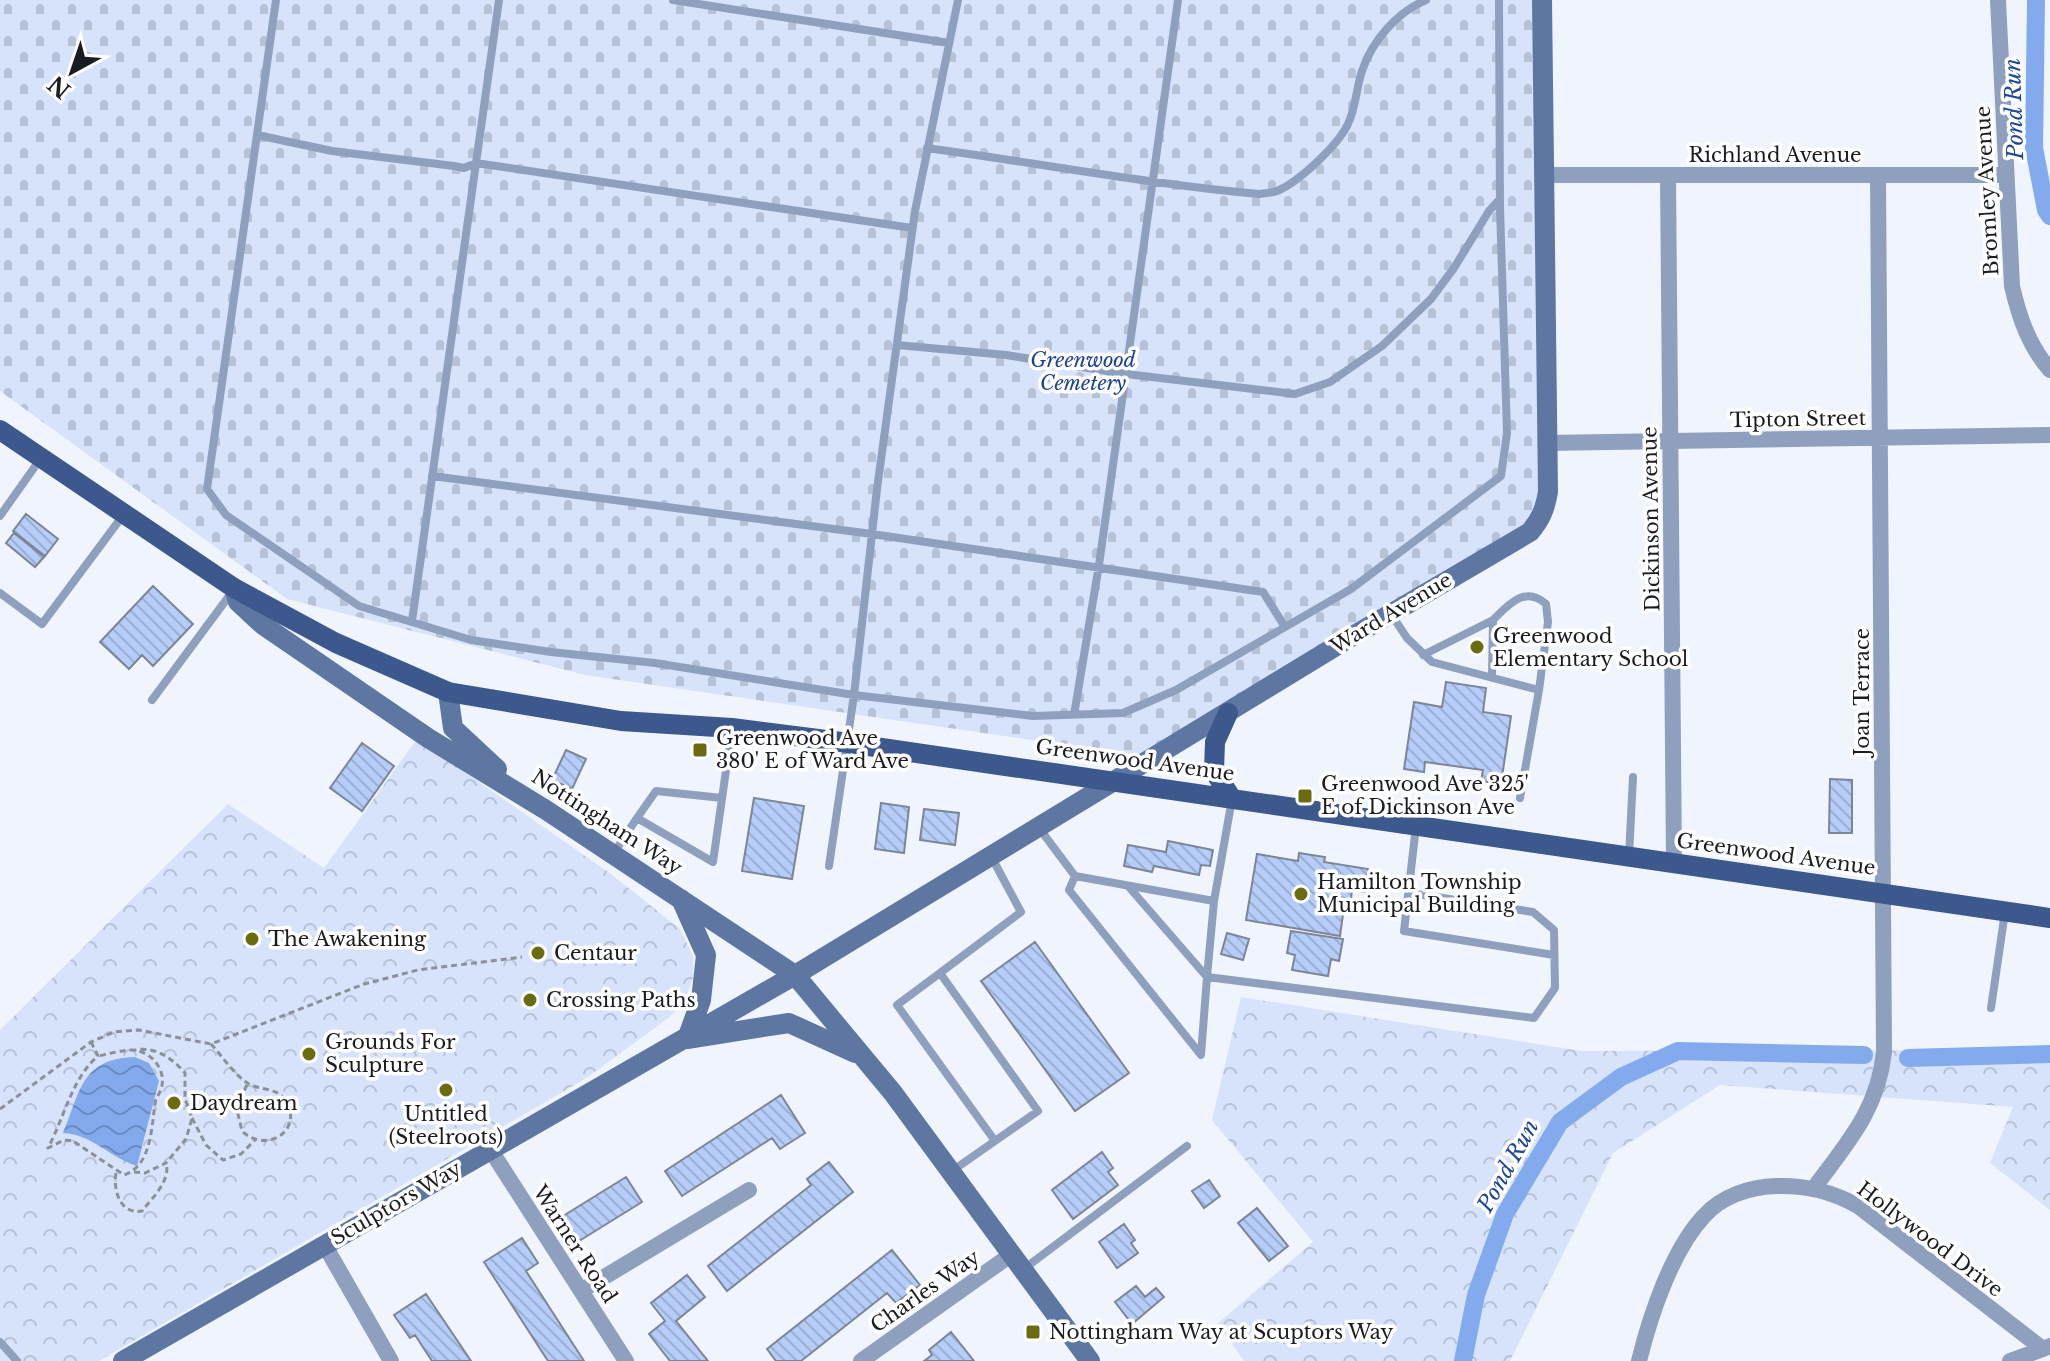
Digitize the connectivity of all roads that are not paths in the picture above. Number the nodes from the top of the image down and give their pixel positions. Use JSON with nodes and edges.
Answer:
{"nodes":[{"id":1,"x":276,"y":0,"type":"edge"},
{"id":2,"x":499,"y":0,"type":"edge"},
{"id":3,"x":673,"y":0,"type":"edge"},
{"id":4,"x":958,"y":0,"type":"edge"},
{"id":5,"x":1178,"y":0,"type":"edge"},
{"id":6,"x":1426,"y":0,"type":"edge"},
{"id":7,"x":1499,"y":0,"type":"edge"},
{"id":8,"x":1542,"y":0,"type":"edge"},
{"id":9,"x":1998,"y":0,"type":"edge"},
{"id":10,"x":949,"y":43,"type":"junction"},
{"id":11,"x":257,"y":135,"type":"junction"},
{"id":12,"x":927,"y":148,"type":"junction"},
{"id":13,"x":476,"y":163,"type":"junction"},
{"id":14,"x":1544,"y":175,"type":"junction"},
{"id":15,"x":1668,"y":175,"type":"junction"},
{"id":16,"x":2006,"y":175,"type":"junction"},
{"id":17,"x":1878,"y":176,"type":"junction"},
{"id":18,"x":1153,"y":184,"type":"junction"},
{"id":19,"x":1500,"y":199,"type":"junction"},
{"id":20,"x":912,"y":228,"type":"junction"},
{"id":21,"x":897,"y":345,"type":"junction"},
{"id":22,"x":2050,"y":370,"type":"edge"},
{"id":23,"x":1126,"y":374,"type":"junction"},
{"id":24,"x":0,"y":430,"type":"edge"},
{"id":25,"x":2050,"y":435,"type":"edge"},
{"id":26,"x":1880,"y":438,"type":"junction"},
{"id":27,"x":1670,"y":441,"type":"junction"},
{"id":28,"x":1546,"y":443,"type":"junction"},
{"id":29,"x":41,"y":458,"type":"junction"},
{"id":30,"x":432,"y":476,"type":"junction"},
{"id":31,"x":124,"y":513,"type":"junction"},
{"id":32,"x":0,"y":516,"type":"edge"},
{"id":33,"x":872,"y":534,"type":"junction"},
{"id":34,"x":1099,"y":566,"type":"junction"},
{"id":35,"x":234,"y":588,"type":"junction"},
{"id":36,"x":0,"y":593,"type":"edge"},
{"id":37,"x":1391,"y":613,"type":"junction"},
{"id":38,"x":1493,"y":620,"type":"junction"},
{"id":39,"x":412,"y":621,"type":"junction"},
{"id":40,"x":1285,"y":627,"type":"junction"},
{"id":41,"x":1423,"y":655,"type":"junction"},
{"id":42,"x":1492,"y":675,"type":"junction"},
{"id":43,"x":1539,"y":690,"type":"junction"},
{"id":44,"x":448,"y":692,"type":"junction"},
{"id":45,"x":854,"y":695,"type":"junction"},
{"id":46,"x":152,"y":700,"type":"dead end"},
{"id":47,"x":1228,"y":713,"type":"junction"},
{"id":48,"x":1074,"y":715,"type":"junction"},
{"id":49,"x":732,"y":728,"type":"junction"},
{"id":50,"x":845,"y":743,"type":"junction"},
{"id":51,"x":1633,"y":777,"type":"dead end"},
{"id":52,"x":1116,"y":782,"type":"junction"},
{"id":53,"x":722,"y":798,"type":"junction"},
{"id":54,"x":1520,"y":798,"type":"dead end"},
{"id":55,"x":1232,"y":799,"type":"junction"},
{"id":56,"x":546,"y":810,"type":"junction"},
{"id":57,"x":637,"y":818,"type":"junction"},
{"id":58,"x":1416,"y":826,"type":"junction"},
{"id":59,"x":1039,"y":828,"type":"junction"},
{"id":60,"x":612,"y":854,"type":"junction"},
{"id":61,"x":992,"y":856,"type":"junction"},
{"id":62,"x":1629,"y":857,"type":"junction"},
{"id":63,"x":1674,"y":863,"type":"junction"},
{"id":64,"x":829,"y":866,"type":"dead end"},
{"id":65,"x":1075,"y":876,"type":"junction"},
{"id":66,"x":1128,"y":886,"type":"junction"},
{"id":67,"x":1410,"y":893,"type":"junction"},
{"id":68,"x":1883,"y":894,"type":"junction"},
{"id":69,"x":681,"y":899,"type":"junction"},
{"id":70,"x":1214,"y":901,"type":"junction"},
{"id":71,"x":2005,"y":912,"type":"junction"},
{"id":72,"x":2050,"y":918,"type":"edge"},
{"id":73,"x":1554,"y":955,"type":"junction"},
{"id":74,"x":940,"y":973,"type":"junction"},
{"id":75,"x":795,"y":975,"type":"junction"},
{"id":76,"x":1207,"y":977,"type":"junction"},
{"id":77,"x":1991,"y":1008,"type":"dead end"},
{"id":78,"x":687,"y":1039,"type":"junction"},
{"id":79,"x":862,"y":1055,"type":"junction"},
{"id":80,"x":995,"y":1141,"type":"junction"},
{"id":81,"x":1187,"y":1146,"type":"dead end"},
{"id":82,"x":490,"y":1149,"type":"junction"},
{"id":83,"x":951,"y":1171,"type":"junction"},
{"id":84,"x":1814,"y":1188,"type":"junction"},
{"id":85,"x":749,"y":1190,"type":"dead end"},
{"id":86,"x":324,"y":1244,"type":"junction"},
{"id":87,"x":1018,"y":1262,"type":"junction"},
{"id":88,"x":581,"y":1291,"type":"junction"},
{"id":89,"x":0,"y":1342,"type":"edge"},
{"id":90,"x":2046,"y":1348,"type":"edge"},
{"id":91,"x":17,"y":1361,"type":"edge"},
{"id":92,"x":123,"y":1361,"type":"edge"},
{"id":93,"x":391,"y":1361,"type":"edge"},
{"id":94,"x":626,"y":1361,"type":"edge"},
{"id":95,"x":861,"y":1361,"type":"edge"},
{"id":96,"x":1090,"y":1361,"type":"edge"},
{"id":97,"x":1639,"y":1361,"type":"edge"},
{"id":98,"x":2010,"y":1361,"type":"edge"}],
"edges":[{"from":1,"to":11,"type":"lane"},
{"from":2,"to":13,"type":"lane"},
{"from":3,"to":10,"type":"lane"},
{"from":4,"to":10,"type":"lane"},
{"from":5,"to":18,"type":"lane"},
{"from":6,"to":18,"type":"lane"},
{"from":7,"to":19,"type":"lane"},
{"from":8,"to":14,"type":"street","name":"Ward Avenue"},
{"from":9,"to":16,"type":"street","name":"Bromley Avenue"},
{"from":10,"to":12,"type":"lane"},
{"from":11,"to":13,"type":"lane"},
{"from":11,"to":39,"type":"lane"},
{"from":12,"to":18,"type":"lane"},
{"from":12,"to":20,"type":"lane"},
{"from":13,"to":20,"type":"lane"},
{"from":13,"to":30,"type":"lane"},
{"from":14,"to":15,"type":"street","name":"Richland Avenue"},
{"from":14,"to":28,"type":"street","name":"Ward Avenue"},
{"from":15,"to":17,"type":"street","name":"Richland Avenue"},
{"from":15,"to":27,"type":"street","name":"Dickinson Avenue"},
{"from":16,"to":17,"type":"street","name":"Richland Avenue"},
{"from":16,"to":22,"type":"street","name":"Bromley Avenue"},
{"from":17,"to":26,"type":"street","name":"Joan Terrace"},
{"from":18,"to":23,"type":"lane"},
{"from":19,"to":23,"type":"lane"},
{"from":19,"to":40,"type":"lane"},
{"from":20,"to":21,"type":"lane"},
{"from":21,"to":23,"type":"lane"},
{"from":21,"to":33,"type":"lane"},
{"from":23,"to":34,"type":"lane"},
{"from":24,"to":29,"type":"main road","name":"Nottingham Way"},
{"from":25,"to":26,"type":"street","name":"Tipton Street"},
{"from":26,"to":27,"type":"street","name":"Tipton Street"},
{"from":26,"to":68,"type":"street","name":"Joan Terrace"},
{"from":27,"to":28,"type":"street","name":"Tipton Street"},
{"from":27,"to":63,"type":"street","name":"Dickinson Avenue"},
{"from":28,"to":37,"type":"street","name":"Ward Avenue"},
{"from":29,"to":31,"type":"main road","name":"Nottingham Way"},
{"from":29,"to":32,"type":"lane"},
{"from":30,"to":33,"type":"lane"},
{"from":30,"to":39,"type":"lane"},
{"from":31,"to":35,"type":"main road","name":"Nottingham Way"},
{"from":31,"to":36,"type":"lane"},
{"from":33,"to":34,"type":"lane"},
{"from":33,"to":45,"type":"lane"},
{"from":34,"to":40,"type":"lane"},
{"from":34,"to":48,"type":"lane"},
{"from":35,"to":44,"type":"main road","name":"Greenwood Avenue"},
{"from":35,"to":46,"type":"lane"},
{"from":35,"to":56,"type":"street","name":"Nottingham Way"},
{"from":37,"to":41,"type":"lane"},
{"from":37,"to":47,"type":"street","name":"Ward Avenue"},
{"from":38,"to":41,"type":"lane"},
{"from":38,"to":42,"type":"lane"},
{"from":38,"to":43,"type":"lane"},
{"from":39,"to":45,"type":"lane"},
{"from":40,"to":48,"type":"lane"},
{"from":41,"to":42,"type":"lane"},
{"from":42,"to":43,"type":"lane"},
{"from":43,"to":54,"type":"lane"},
{"from":44,"to":49,"type":"main road","name":"Greenwood Avenue"},
{"from":44,"to":56,"type":"street"},
{"from":45,"to":48,"type":"lane"},
{"from":45,"to":50,"type":"lane"},
{"from":47,"to":52,"type":"street","name":"Ward Avenue"},
{"from":47,"to":55,"type":"main road"},
{"from":49,"to":50,"type":"main road","name":"Greenwood Avenue"},
{"from":49,"to":53,"type":"lane"},
{"from":50,"to":52,"type":"main road","name":"Greenwood Avenue"},
{"from":50,"to":64,"type":"lane"},
{"from":51,"to":62,"type":"lane"},
{"from":52,"to":55,"type":"main road","name":"Greenwood Avenue"},
{"from":52,"to":59,"type":"street","name":"Ward Avenue"},
{"from":53,"to":57,"type":"lane"},
{"from":53,"to":57,"type":"lane"},
{"from":55,"to":58,"type":"main road","name":"Greenwood Avenue"},
{"from":55,"to":70,"type":"lane"},
{"from":56,"to":60,"type":"street","name":"Nottingham Way"},
{"from":57,"to":60,"type":"lane"},
{"from":58,"to":62,"type":"main road","name":"Greenwood Avenue"},
{"from":58,"to":67,"type":"lane"},
{"from":59,"to":61,"type":"street","name":"Ward Avenue"},
{"from":59,"to":65,"type":"lane"},
{"from":60,"to":69,"type":"street","name":"Nottingham Way"},
{"from":61,"to":74,"type":"lane"},
{"from":61,"to":75,"type":"street","name":"Ward Avenue"},
{"from":62,"to":63,"type":"main road","name":"Greenwood Avenue"},
{"from":63,"to":68,"type":"main road","name":"Greenwood Avenue"},
{"from":65,"to":66,"type":"lane"},
{"from":65,"to":76,"type":"lane"},
{"from":66,"to":70,"type":"lane"},
{"from":66,"to":76,"type":"lane"},
{"from":67,"to":73,"type":"lane"},
{"from":67,"to":73,"type":"lane"},
{"from":68,"to":71,"type":"main road","name":"Greenwood Avenue"},
{"from":68,"to":84,"type":"street","name":"Joan Terrace"},
{"from":69,"to":75,"type":"street","name":"Nottingham Way"},
{"from":69,"to":78,"type":"street"},
{"from":70,"to":76,"type":"lane"},
{"from":71,"to":72,"type":"main road","name":"Greenwood Avenue"},
{"from":71,"to":77,"type":"lane"},
{"from":73,"to":76,"type":"lane"},
{"from":74,"to":80,"type":"lane"},
{"from":74,"to":80,"type":"lane"},
{"from":75,"to":78,"type":"street","name":"Sculptors Way"},
{"from":75,"to":79,"type":"street","name":"Nottingham Way"},
{"from":78,"to":79,"type":"street"},
{"from":78,"to":82,"type":"street","name":"Sculptors Way"},
{"from":79,"to":83,"type":"street","name":"Nottingham Way"},
{"from":80,"to":83,"type":"lane"},
{"from":81,"to":87,"type":"lane"},
{"from":82,"to":86,"type":"street","name":"Sculptors Way"},
{"from":82,"to":88,"type":"street","name":"Warner Road"},
{"from":83,"to":87,"type":"street","name":"Nottingham Way"},
{"from":84,"to":90,"type":"street","name":"Hollywood Drive"},
{"from":84,"to":97,"type":"street","name":"Hollywood Drive"},
{"from":85,"to":88,"type":"street"},
{"from":86,"to":92,"type":"street","name":"Sculptors Way"},
{"from":86,"to":93,"type":"street"},
{"from":87,"to":95,"type":"street","name":"Charles Way"},
{"from":87,"to":96,"type":"street","name":"Nottingham Way"},
{"from":88,"to":94,"type":"street","name":"Warner Road"},
{"from":89,"to":91,"type":"lane"},
{"from":90,"to":98,"type":"street"}]}
